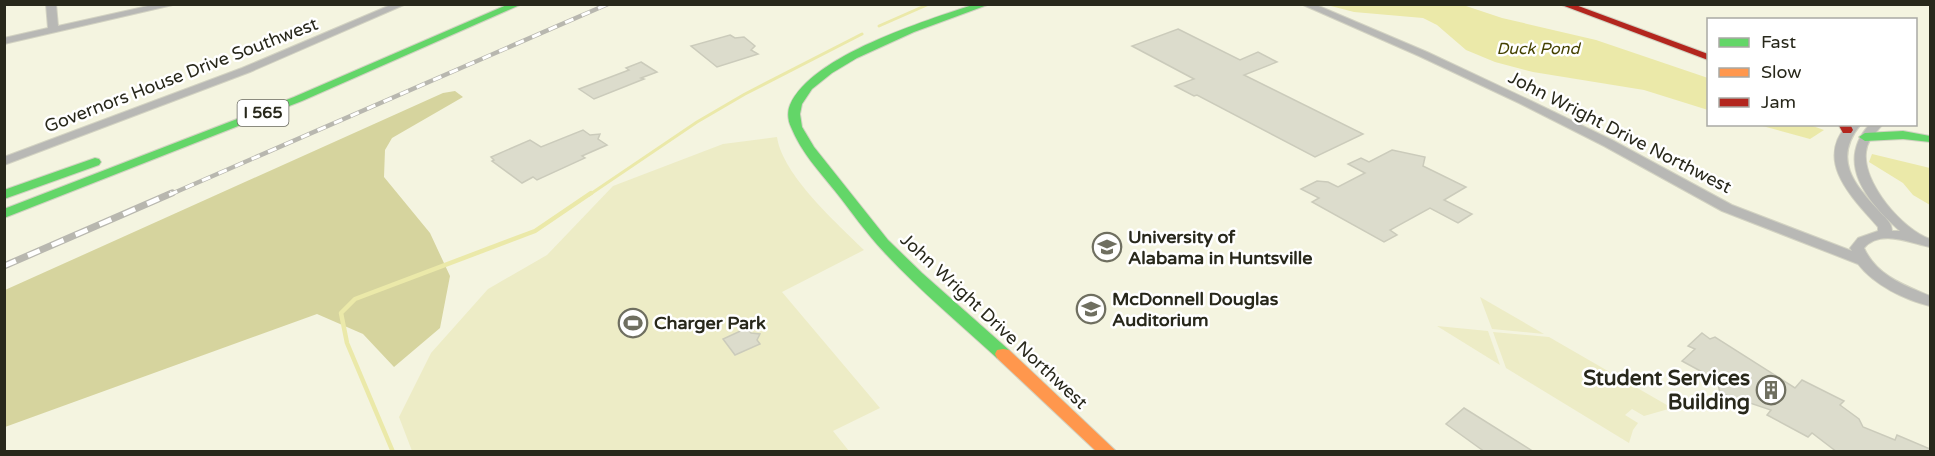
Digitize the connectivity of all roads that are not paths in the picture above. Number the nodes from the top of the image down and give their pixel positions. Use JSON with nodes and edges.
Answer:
{"nodes":[{"id":1,"x":51,"y":4,"type":"edge"},
{"id":2,"x":173,"y":4,"type":"edge"},
{"id":3,"x":402,"y":4,"type":"edge"},
{"id":4,"x":487,"y":4,"type":"edge"},
{"id":5,"x":518,"y":4,"type":"edge"},
{"id":6,"x":986,"y":4,"type":"edge"},
{"id":7,"x":1305,"y":4,"type":"edge"},
{"id":8,"x":1563,"y":4,"type":"edge"},
{"id":9,"x":1583,"y":4,"type":"edge"},
{"id":10,"x":53,"y":30,"type":"junction"},
{"id":11,"x":4,"y":41,"type":"edge"},
{"id":12,"x":1707,"y":49,"type":"edge"},
{"id":13,"x":1707,"y":57,"type":"edge"},
{"id":14,"x":309,"y":79,"type":"dead end"},
{"id":15,"x":1849,"y":126,"type":"edge"},
{"id":16,"x":1875,"y":126,"type":"edge"},
{"id":17,"x":1902,"y":126,"type":"edge"},
{"id":18,"x":1865,"y":137,"type":"junction"},
{"id":19,"x":1930,"y":138,"type":"edge"},
{"id":20,"x":113,"y":155,"type":"dead end"},
{"id":21,"x":4,"y":160,"type":"edge"},
{"id":22,"x":4,"y":195,"type":"edge"},
{"id":23,"x":4,"y":214,"type":"edge"},
{"id":24,"x":1886,"y":235,"type":"junction"},
{"id":25,"x":1925,"y":241,"type":"edge"},
{"id":26,"x":1859,"y":254,"type":"junction"},
{"id":27,"x":1930,"y":301,"type":"edge"},
{"id":28,"x":1109,"y":452,"type":"edge"}],
"edges":[{"from":1,"to":10,"type":"street"},
{"from":2,"to":10,"type":"street"},
{"from":3,"to":21,"type":"street","name":"Governors House Drive Southwest"},
{"from":4,"to":14,"type":"main road"},
{"from":5,"to":23,"type":"main road","number":"I 565"},
{"from":6,"to":28,"type":"main road","name":"John Wright Drive Northwest"},
{"from":7,"to":26,"type":"street","name":"John Wright Drive Northwest"},
{"from":8,"to":13,"type":"main road"},
{"from":9,"to":12,"type":"main road"},
{"from":10,"to":11,"type":"street"},
{"from":15,"to":24,"type":"street"},
{"from":16,"to":18,"type":"street"},
{"from":17,"to":19,"type":"main road"},
{"from":18,"to":19,"type":"main road"},
{"from":18,"to":25,"type":"street"},
{"from":20,"to":22,"type":"main road"},
{"from":24,"to":25,"type":"street"},
{"from":24,"to":26,"type":"street"},
{"from":26,"to":27,"type":"street"}]}
